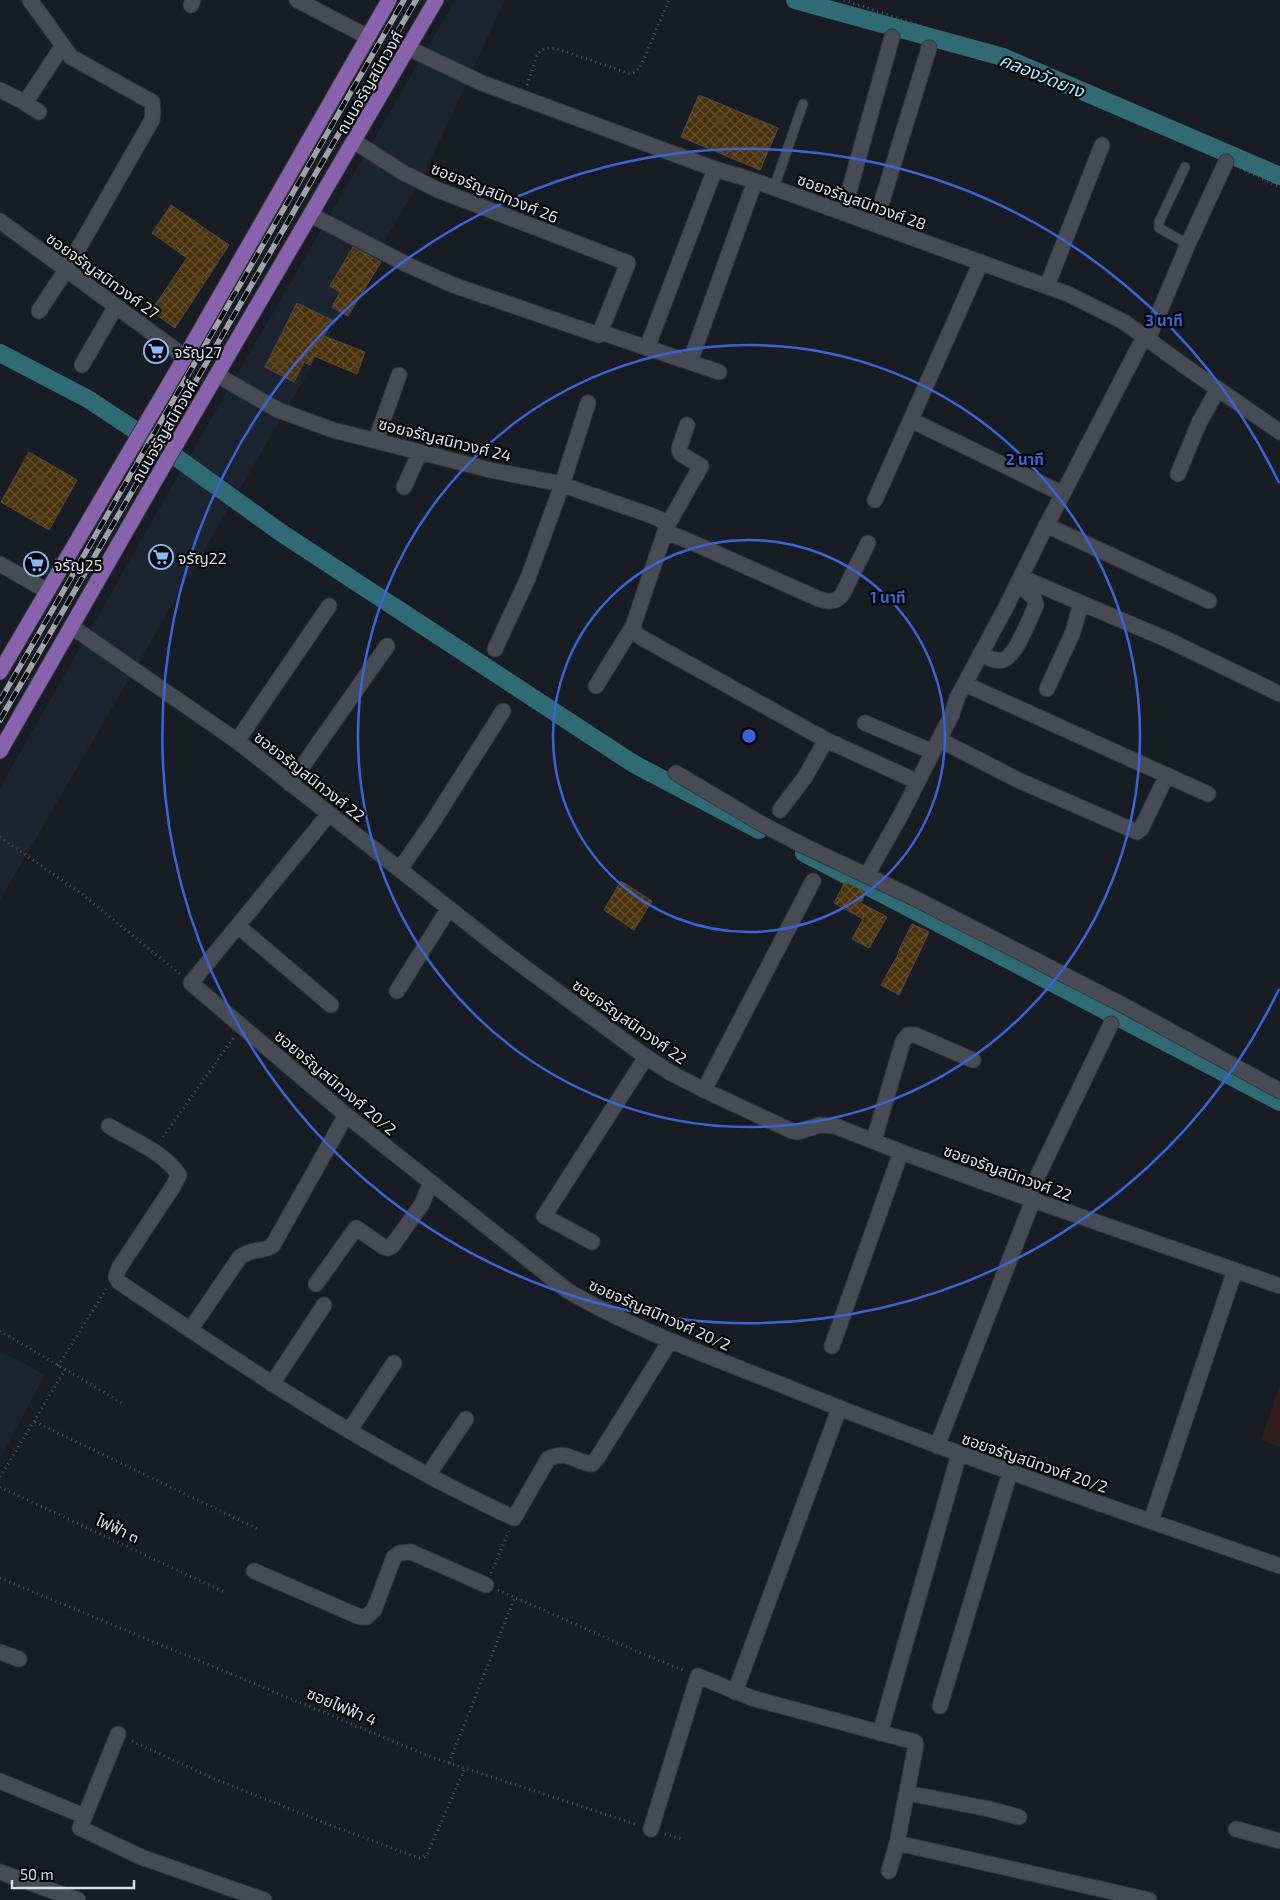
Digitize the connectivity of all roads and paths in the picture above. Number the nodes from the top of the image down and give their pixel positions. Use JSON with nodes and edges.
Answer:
{"nodes":[{"id":1,"x":30,"y":0,"type":"edge"},
{"id":2,"x":297,"y":0,"type":"edge"},
{"id":3,"x":389,"y":0,"type":"edge"},
{"id":4,"x":436,"y":0,"type":"edge"},
{"id":5,"x":669,"y":0,"type":"edge"},
{"id":6,"x":844,"y":0,"type":"edge"},
{"id":7,"x":368,"y":36,"type":"junction"},
{"id":8,"x":892,"y":37,"type":"dead end"},
{"id":9,"x":63,"y":45,"type":"junction"},
{"id":10,"x":408,"y":48,"type":"junction"},
{"id":11,"x":929,"y":48,"type":"dead end"},
{"id":12,"x":0,"y":90,"type":"edge"},
{"id":13,"x":522,"y":98,"type":"junction"},
{"id":14,"x":22,"y":101,"type":"junction"},
{"id":15,"x":803,"y":104,"type":"dead end"},
{"id":16,"x":39,"y":112,"type":"dead end"},
{"id":17,"x":354,"y":142,"type":"junction"},
{"id":18,"x":1102,"y":145,"type":"dead end"},
{"id":19,"x":1229,"y":155,"type":"joint"},
{"id":20,"x":1185,"y":167,"type":"dead end"},
{"id":21,"x":715,"y":169,"type":"junction"},
{"id":22,"x":1280,"y":170,"type":"edge"},
{"id":23,"x":755,"y":181,"type":"junction"},
{"id":24,"x":1280,"y":187,"type":"edge"},
{"id":25,"x":774,"y":188,"type":"junction"},
{"id":26,"x":843,"y":213,"type":"junction"},
{"id":27,"x":312,"y":215,"type":"junction"},
{"id":28,"x":0,"y":221,"type":"edge"},
{"id":29,"x":875,"y":224,"type":"junction"},
{"id":30,"x":1188,"y":244,"type":"junction"},
{"id":31,"x":981,"y":262,"type":"junction"},
{"id":32,"x":66,"y":270,"type":"junction"},
{"id":33,"x":1047,"y":286,"type":"junction"},
{"id":34,"x":116,"y":306,"type":"junction"},
{"id":35,"x":39,"y":311,"type":"dead end"},
{"id":36,"x":609,"y":334,"type":"dead end"},
{"id":37,"x":1146,"y":338,"type":"junction"},
{"id":38,"x":647,"y":348,"type":"junction"},
{"id":39,"x":185,"y":358,"type":"junction"},
{"id":40,"x":690,"y":362,"type":"junction"},
{"id":41,"x":82,"y":365,"type":"dead end"},
{"id":42,"x":718,"y":372,"type":"dead end"},
{"id":43,"x":217,"y":375,"type":"junction"},
{"id":44,"x":399,"y":375,"type":"dead end"},
{"id":45,"x":1218,"y":389,"type":"junction"},
{"id":46,"x":588,"y":404,"type":"dead end"},
{"id":47,"x":911,"y":420,"type":"junction"},
{"id":48,"x":687,"y":425,"type":"dead end"},
{"id":49,"x":1280,"y":432,"type":"edge"},
{"id":50,"x":376,"y":440,"type":"junction"},
{"id":51,"x":420,"y":452,"type":"junction"},
{"id":52,"x":1178,"y":474,"type":"dead end"},
{"id":53,"x":562,"y":485,"type":"junction"},
{"id":54,"x":404,"y":487,"type":"dead end"},
{"id":55,"x":1062,"y":494,"type":"junction"},
{"id":56,"x":875,"y":500,"type":"dead end"},
{"id":57,"x":1046,"y":525,"type":"junction"},
{"id":58,"x":666,"y":531,"type":"junction"},
{"id":59,"x":868,"y":543,"type":"dead end"},
{"id":60,"x":55,"y":559,"type":"dead end"},
{"id":61,"x":0,"y":564,"type":"edge"},
{"id":62,"x":1019,"y":580,"type":"junction"},
{"id":63,"x":103,"y":588,"type":"dead end"},
{"id":64,"x":47,"y":591,"type":"junction"},
{"id":65,"x":1209,"y":601,"type":"dead end"},
{"id":66,"x":1082,"y":603,"type":"junction"},
{"id":67,"x":329,"y":606,"type":"dead end"},
{"id":68,"x":633,"y":626,"type":"junction"},
{"id":69,"x":72,"y":627,"type":"junction"},
{"id":70,"x":387,"y":646,"type":"dead end"},
{"id":71,"x":495,"y":649,"type":"dead end"},
{"id":72,"x":980,"y":655,"type":"junction"},
{"id":73,"x":0,"y":672,"type":"edge"},
{"id":74,"x":965,"y":684,"type":"junction"},
{"id":75,"x":596,"y":686,"type":"dead end"},
{"id":76,"x":1047,"y":689,"type":"dead end"},
{"id":77,"x":1280,"y":694,"type":"edge"},
{"id":78,"x":503,"y":711,"type":"dead end"},
{"id":79,"x":865,"y":723,"type":"dead end"},
{"id":80,"x":826,"y":740,"type":"junction"},
{"id":81,"x":237,"y":741,"type":"junction"},
{"id":82,"x":936,"y":746,"type":"junction"},
{"id":83,"x":0,"y":751,"type":"edge"},
{"id":84,"x":676,"y":774,"type":"dead end"},
{"id":85,"x":1167,"y":775,"type":"junction"},
{"id":86,"x":918,"y":782,"type":"junction"},
{"id":87,"x":290,"y":784,"type":"junction"},
{"id":88,"x":1208,"y":794,"type":"dead end"},
{"id":89,"x":780,"y":810,"type":"dead end"},
{"id":90,"x":329,"y":814,"type":"junction"},
{"id":91,"x":0,"y":837,"type":"edge"},
{"id":92,"x":400,"y":868,"type":"junction"},
{"id":93,"x":867,"y":875,"type":"junction"},
{"id":94,"x":813,"y":881,"type":"dead end"},
{"id":95,"x":449,"y":908,"type":"junction"},
{"id":96,"x":238,"y":926,"type":"junction"},
{"id":97,"x":191,"y":983,"type":"junction"},
{"id":98,"x":397,"y":991,"type":"dead end"},
{"id":99,"x":331,"y":1005,"type":"dead end"},
{"id":100,"x":1110,"y":1024,"type":"dead end"},
{"id":101,"x":242,"y":1026,"type":"junction"},
{"id":102,"x":646,"y":1057,"type":"junction"},
{"id":103,"x":974,"y":1060,"type":"dead end"},
{"id":104,"x":704,"y":1090,"type":"junction"},
{"id":105,"x":1280,"y":1091,"type":"edge"},
{"id":106,"x":346,"y":1115,"type":"junction"},
{"id":107,"x":109,"y":1126,"type":"dead end"},
{"id":108,"x":163,"y":1137,"type":"dead end"},
{"id":109,"x":874,"y":1140,"type":"junction"},
{"id":110,"x":901,"y":1152,"type":"junction"},
{"id":111,"x":431,"y":1182,"type":"junction"},
{"id":112,"x":1030,"y":1199,"type":"junction"},
{"id":113,"x":592,"y":1242,"type":"dead end"},
{"id":114,"x":1235,"y":1270,"type":"junction"},
{"id":115,"x":116,"y":1277,"type":"junction"},
{"id":116,"x":316,"y":1284,"type":"dead end"},
{"id":117,"x":1280,"y":1286,"type":"edge"},
{"id":118,"x":324,"y":1305,"type":"dead end"},
{"id":119,"x":190,"y":1330,"type":"junction"},
{"id":120,"x":0,"y":1331,"type":"edge"},
{"id":121,"x":670,"y":1342,"type":"junction"},
{"id":122,"x":832,"y":1346,"type":"dead end"},
{"id":123,"x":394,"y":1363,"type":"dead end"},
{"id":124,"x":58,"y":1366,"type":"junction"},
{"id":125,"x":65,"y":1370,"type":"junction"},
{"id":126,"x":272,"y":1384,"type":"junction"},
{"id":127,"x":122,"y":1404,"type":"dead end"},
{"id":128,"x":839,"y":1409,"type":"junction"},
{"id":129,"x":466,"y":1419,"type":"dead end"},
{"id":130,"x":35,"y":1422,"type":"junction"},
{"id":131,"x":349,"y":1431,"type":"junction"},
{"id":132,"x":937,"y":1446,"type":"junction"},
{"id":133,"x":959,"y":1454,"type":"junction"},
{"id":134,"x":1010,"y":1472,"type":"junction"},
{"id":135,"x":428,"y":1475,"type":"junction"},
{"id":136,"x":0,"y":1477,"type":"edge"},
{"id":137,"x":0,"y":1486,"type":"edge"},
{"id":138,"x":514,"y":1518,"type":"junction"},
{"id":139,"x":1151,"y":1521,"type":"junction"},
{"id":140,"x":258,"y":1529,"type":"dead end"},
{"id":141,"x":1280,"y":1566,"type":"edge"},
{"id":142,"x":254,"y":1571,"type":"dead end"},
{"id":143,"x":0,"y":1578,"type":"edge"},
{"id":144,"x":486,"y":1585,"type":"junction"},
{"id":145,"x":224,"y":1592,"type":"dead end"},
{"id":146,"x":515,"y":1597,"type":"junction"},
{"id":147,"x":0,"y":1652,"type":"edge"},
{"id":148,"x":19,"y":1659,"type":"dead end"},
{"id":149,"x":698,"y":1676,"type":"junction"},
{"id":150,"x":735,"y":1692,"type":"junction"},
{"id":151,"x":940,"y":1706,"type":"dead end"},
{"id":152,"x":880,"y":1733,"type":"junction"},
{"id":153,"x":118,"y":1734,"type":"joint"},
{"id":154,"x":448,"y":1763,"type":"junction"},
{"id":155,"x":465,"y":1768,"type":"junction"},
{"id":156,"x":0,"y":1781,"type":"edge"},
{"id":157,"x":907,"y":1793,"type":"junction"},
{"id":158,"x":84,"y":1816,"type":"junction"},
{"id":159,"x":1019,"y":1817,"type":"dead end"},
{"id":160,"x":651,"y":1829,"type":"junction"},
{"id":161,"x":1236,"y":1829,"type":"dead end"},
{"id":162,"x":681,"y":1839,"type":"dead end"},
{"id":163,"x":1280,"y":1841,"type":"edge"},
{"id":164,"x":897,"y":1843,"type":"junction"},
{"id":165,"x":889,"y":1871,"type":"dead end"},
{"id":166,"x":0,"y":1872,"type":"edge"},
{"id":167,"x":39,"y":1894,"type":"edge"},
{"id":168,"x":78,"y":1900,"type":"edge"},
{"id":169,"x":264,"y":1900,"type":"edge"},
{"id":170,"x":1149,"y":1900,"type":"edge"}],
"edges":[{"from":1,"to":9,"type":"street"},
{"from":2,"to":7,"type":"street"},
{"from":3,"to":7,"type":"main road","name":"ถนนจรัญสนิทวงศ์"},
{"from":4,"to":10,"type":"main road","name":"ถนนจรัญสนิทวงศ์"},
{"from":5,"to":13,"type":"path"},
{"from":6,"to":19,"type":"path"},
{"from":7,"to":39,"type":"main road","name":"ถนนจรัญสนิทวงศ์"},
{"from":8,"to":26,"type":"street"},
{"from":9,"to":14,"type":"street"},
{"from":9,"to":32,"type":"street"},
{"from":10,"to":13,"type":"street","name":"ซอยจรัญสนิทวงศ์ 28"},
{"from":10,"to":17,"type":"main road","name":"ถนนจรัญสนิทวงศ์"},
{"from":11,"to":29,"type":"street"},
{"from":12,"to":14,"type":"street"},
{"from":13,"to":21,"type":"street","name":"ซอยจรัญสนิทวงศ์ 28"},
{"from":14,"to":16,"type":"street"},
{"from":15,"to":25,"type":"lane"},
{"from":17,"to":27,"type":"main road","name":"ถนนจรัญสนิทวงศ์"},
{"from":17,"to":27,"type":"street","name":"ซอยจรัญสนิทวงศ์ 26"},
{"from":18,"to":33,"type":"street"},
{"from":19,"to":30,"type":"street"},
{"from":20,"to":30,"type":"lane"},
{"from":21,"to":23,"type":"street","name":"ซอยจรัญสนิทวงศ์ 28"},
{"from":21,"to":38,"type":"street"},
{"from":22,"to":24,"type":"path"},
{"from":23,"to":25,"type":"street","name":"ซอยจรัญสนิทวงศ์ 28"},
{"from":23,"to":40,"type":"street"},
{"from":25,"to":26,"type":"street","name":"ซอยจรัญสนิทวงศ์ 28"},
{"from":26,"to":29,"type":"street","name":"ซอยจรัญสนิทวงศ์ 28"},
{"from":27,"to":43,"type":"main road","name":"ถนนจรัญสนิทวงศ์"},
{"from":28,"to":32,"type":"street","name":"ซอยจรัญสนิทวงศ์ 27"},
{"from":29,"to":31,"type":"street","name":"ซอยจรัญสนิทวงศ์ 28"},
{"from":30,"to":37,"type":"street"},
{"from":31,"to":33,"type":"street","name":"ซอยจรัญสนิทวงศ์ 28"},
{"from":31,"to":47,"type":"street"},
{"from":32,"to":34,"type":"street","name":"ซอยจรัญสนิทวงศ์ 27"},
{"from":32,"to":35,"type":"street"},
{"from":33,"to":37,"type":"street","name":"ซอยจรัญสนิทวงศ์ 28"},
{"from":34,"to":39,"type":"street","name":"ซอยจรัญสนิทวงศ์ 27"},
{"from":34,"to":41,"type":"street"},
{"from":36,"to":38,"type":"street"},
{"from":37,"to":45,"type":"street","name":"ซอยจรัญสนิทวงศ์ 28"},
{"from":37,"to":55,"type":"street"},
{"from":38,"to":40,"type":"street"},
{"from":39,"to":64,"type":"main road","name":"ถนนจรัญสนิทวงศ์"},
{"from":40,"to":42,"type":"street"},
{"from":43,"to":50,"type":"street","name":"ซอยจรัญสนิทวงศ์ 24"},
{"from":43,"to":69,"type":"main road","name":"ถนนจรัญสนิทวงศ์"},
{"from":44,"to":50,"type":"street"},
{"from":45,"to":49,"type":"street","name":"ซอยจรัญสนิทวงศ์ 28"},
{"from":45,"to":52,"type":"street"},
{"from":46,"to":53,"type":"street"},
{"from":47,"to":55,"type":"street"},
{"from":47,"to":56,"type":"street"},
{"from":48,"to":58,"type":"street"},
{"from":50,"to":51,"type":"street","name":"ซอยจรัญสนิทวงศ์ 24"},
{"from":51,"to":53,"type":"street","name":"ซอยจรัญสนิทวงศ์ 24"},
{"from":51,"to":54,"type":"street"},
{"from":53,"to":58,"type":"street","name":"ซอยจรัญสนิทวงศ์ 24"},
{"from":53,"to":71,"type":"street"},
{"from":55,"to":57,"type":"street"},
{"from":57,"to":62,"type":"street"},
{"from":57,"to":65,"type":"street"},
{"from":58,"to":59,"type":"street","name":"ซอยจรัญสนิทวงศ์ 24"},
{"from":58,"to":68,"type":"street"},
{"from":60,"to":63,"type":"path","bridge":true},
{"from":61,"to":64,"type":"street"},
{"from":62,"to":66,"type":"street"},
{"from":62,"to":72,"type":"street"},
{"from":62,"to":72,"type":"street"},
{"from":64,"to":73,"type":"main road","name":"ถนนจรัญสนิทวงศ์"},
{"from":66,"to":76,"type":"street"},
{"from":66,"to":77,"type":"street"},
{"from":67,"to":81,"type":"street"},
{"from":68,"to":75,"type":"street"},
{"from":68,"to":80,"type":"street"},
{"from":69,"to":81,"type":"street","name":"ซอยจรัญสนิทวงศ์ 22"},
{"from":69,"to":83,"type":"main road","name":"ถนนจรัญสนิทวงศ์"},
{"from":70,"to":87,"type":"street"},
{"from":72,"to":74,"type":"street"},
{"from":74,"to":82,"type":"street"},
{"from":74,"to":85,"type":"street"},
{"from":78,"to":92,"type":"street"},
{"from":79,"to":82,"type":"street"},
{"from":80,"to":86,"type":"street"},
{"from":80,"to":89,"type":"street"},
{"from":81,"to":87,"type":"street","name":"ซอยจรัญสนิทวงศ์ 22"},
{"from":82,"to":85,"type":"street"},
{"from":82,"to":86,"type":"street"},
{"from":84,"to":93,"type":"street"},
{"from":85,"to":88,"type":"street"},
{"from":86,"to":93,"type":"street"},
{"from":87,"to":90,"type":"street","name":"ซอยจรัญสนิทวงศ์ 22"},
{"from":90,"to":92,"type":"street","name":"ซอยจรัญสนิทวงศ์ 22"},
{"from":90,"to":96,"type":"street"},
{"from":91,"to":97,"type":"path"},
{"from":92,"to":95,"type":"street","name":"ซอยจรัญสนิทวงศ์ 22"},
{"from":93,"to":105,"type":"street"},
{"from":94,"to":104,"type":"street"},
{"from":95,"to":98,"type":"street"},
{"from":95,"to":102,"type":"street","name":"ซอยจรัญสนิทวงศ์ 22"},
{"from":96,"to":97,"type":"street"},
{"from":96,"to":99,"type":"street"},
{"from":97,"to":101,"type":"street","name":"ซอยจรัญสนิทวงศ์ 20/2"},
{"from":100,"to":112,"type":"street"},
{"from":101,"to":106,"type":"street","name":"ซอยจรัญสนิทวงศ์ 20/2"},
{"from":101,"to":108,"type":"path"},
{"from":102,"to":104,"type":"street","name":"ซอยจรัญสนิทวงศ์ 22"},
{"from":102,"to":113,"type":"street"},
{"from":103,"to":109,"type":"street"},
{"from":104,"to":109,"type":"street","name":"ซอยจรัญสนิทวงศ์ 22"},
{"from":106,"to":111,"type":"street","name":"ซอยจรัญสนิทวงศ์ 20/2"},
{"from":106,"to":119,"type":"street"},
{"from":107,"to":115,"type":"street"},
{"from":109,"to":110,"type":"street","name":"ซอยจรัญสนิทวงศ์ 22"},
{"from":110,"to":112,"type":"street","name":"ซอยจรัญสนิทวงศ์ 22"},
{"from":110,"to":122,"type":"street"},
{"from":111,"to":116,"type":"street"},
{"from":111,"to":121,"type":"street","name":"ซอยจรัญสนิทวงศ์ 20/2"},
{"from":112,"to":114,"type":"street","name":"ซอยจรัญสนิทวงศ์ 22"},
{"from":112,"to":132,"type":"street"},
{"from":114,"to":117,"type":"street","name":"ซอยจรัญสนิทวงศ์ 22"},
{"from":114,"to":139,"type":"street"},
{"from":115,"to":119,"type":"street"},
{"from":115,"to":124,"type":"path"},
{"from":118,"to":126,"type":"street"},
{"from":119,"to":126,"type":"street"},
{"from":120,"to":124,"type":"path"},
{"from":121,"to":128,"type":"street","name":"ซอยจรัญสนิทวงศ์ 20/2"},
{"from":121,"to":138,"type":"street"},
{"from":123,"to":131,"type":"street"},
{"from":124,"to":125,"type":"path"},
{"from":125,"to":127,"type":"path"},
{"from":125,"to":130,"type":"path"},
{"from":126,"to":131,"type":"street"},
{"from":128,"to":132,"type":"street","name":"ซอยจรัญสนิทวงศ์ 20/2"},
{"from":128,"to":150,"type":"street"},
{"from":129,"to":135,"type":"street"},
{"from":130,"to":136,"type":"path"},
{"from":130,"to":140,"type":"path"},
{"from":131,"to":135,"type":"street"},
{"from":132,"to":133,"type":"street","name":"ซอยจรัญสนิทวงศ์ 20/2"},
{"from":133,"to":134,"type":"street","name":"ซอยจรัญสนิทวงศ์ 20/2"},
{"from":133,"to":152,"type":"street"},
{"from":134,"to":139,"type":"street","name":"ซอยจรัญสนิทวงศ์ 20/2"},
{"from":134,"to":151,"type":"street"},
{"from":135,"to":138,"type":"street"},
{"from":137,"to":145,"type":"path","name":"ไฟฟ้า ๓"},
{"from":138,"to":144,"type":"path"},
{"from":139,"to":141,"type":"street","name":"ซอยจรัญสนิทวงศ์ 20/2"},
{"from":142,"to":144,"type":"street"},
{"from":143,"to":154,"type":"path","name":"ซอยไฟฟ้า 4"},
{"from":144,"to":146,"type":"path"},
{"from":146,"to":149,"type":"path"},
{"from":146,"to":154,"type":"path"},
{"from":147,"to":148,"type":"street"},
{"from":149,"to":150,"type":"street"},
{"from":149,"to":160,"type":"street"},
{"from":150,"to":152,"type":"street"},
{"from":152,"to":157,"type":"street"},
{"from":153,"to":155,"type":"path"},
{"from":153,"to":158,"type":"street"},
{"from":154,"to":155,"type":"path","name":"ซอยไฟฟ้า 4"},
{"from":155,"to":160,"type":"path","name":"ซอยไฟฟ้า 4"},
{"from":156,"to":158,"type":"street"},
{"from":157,"to":159,"type":"street"},
{"from":157,"to":164,"type":"street"},
{"from":158,"to":169,"type":"street"},
{"from":160,"to":162,"type":"path","name":"ซอยไฟฟ้า 4"},
{"from":161,"to":163,"type":"street"},
{"from":164,"to":165,"type":"street"},
{"from":164,"to":170,"type":"street"},
{"from":166,"to":167,"type":"street"},
{"from":167,"to":168,"type":"street"}]}
